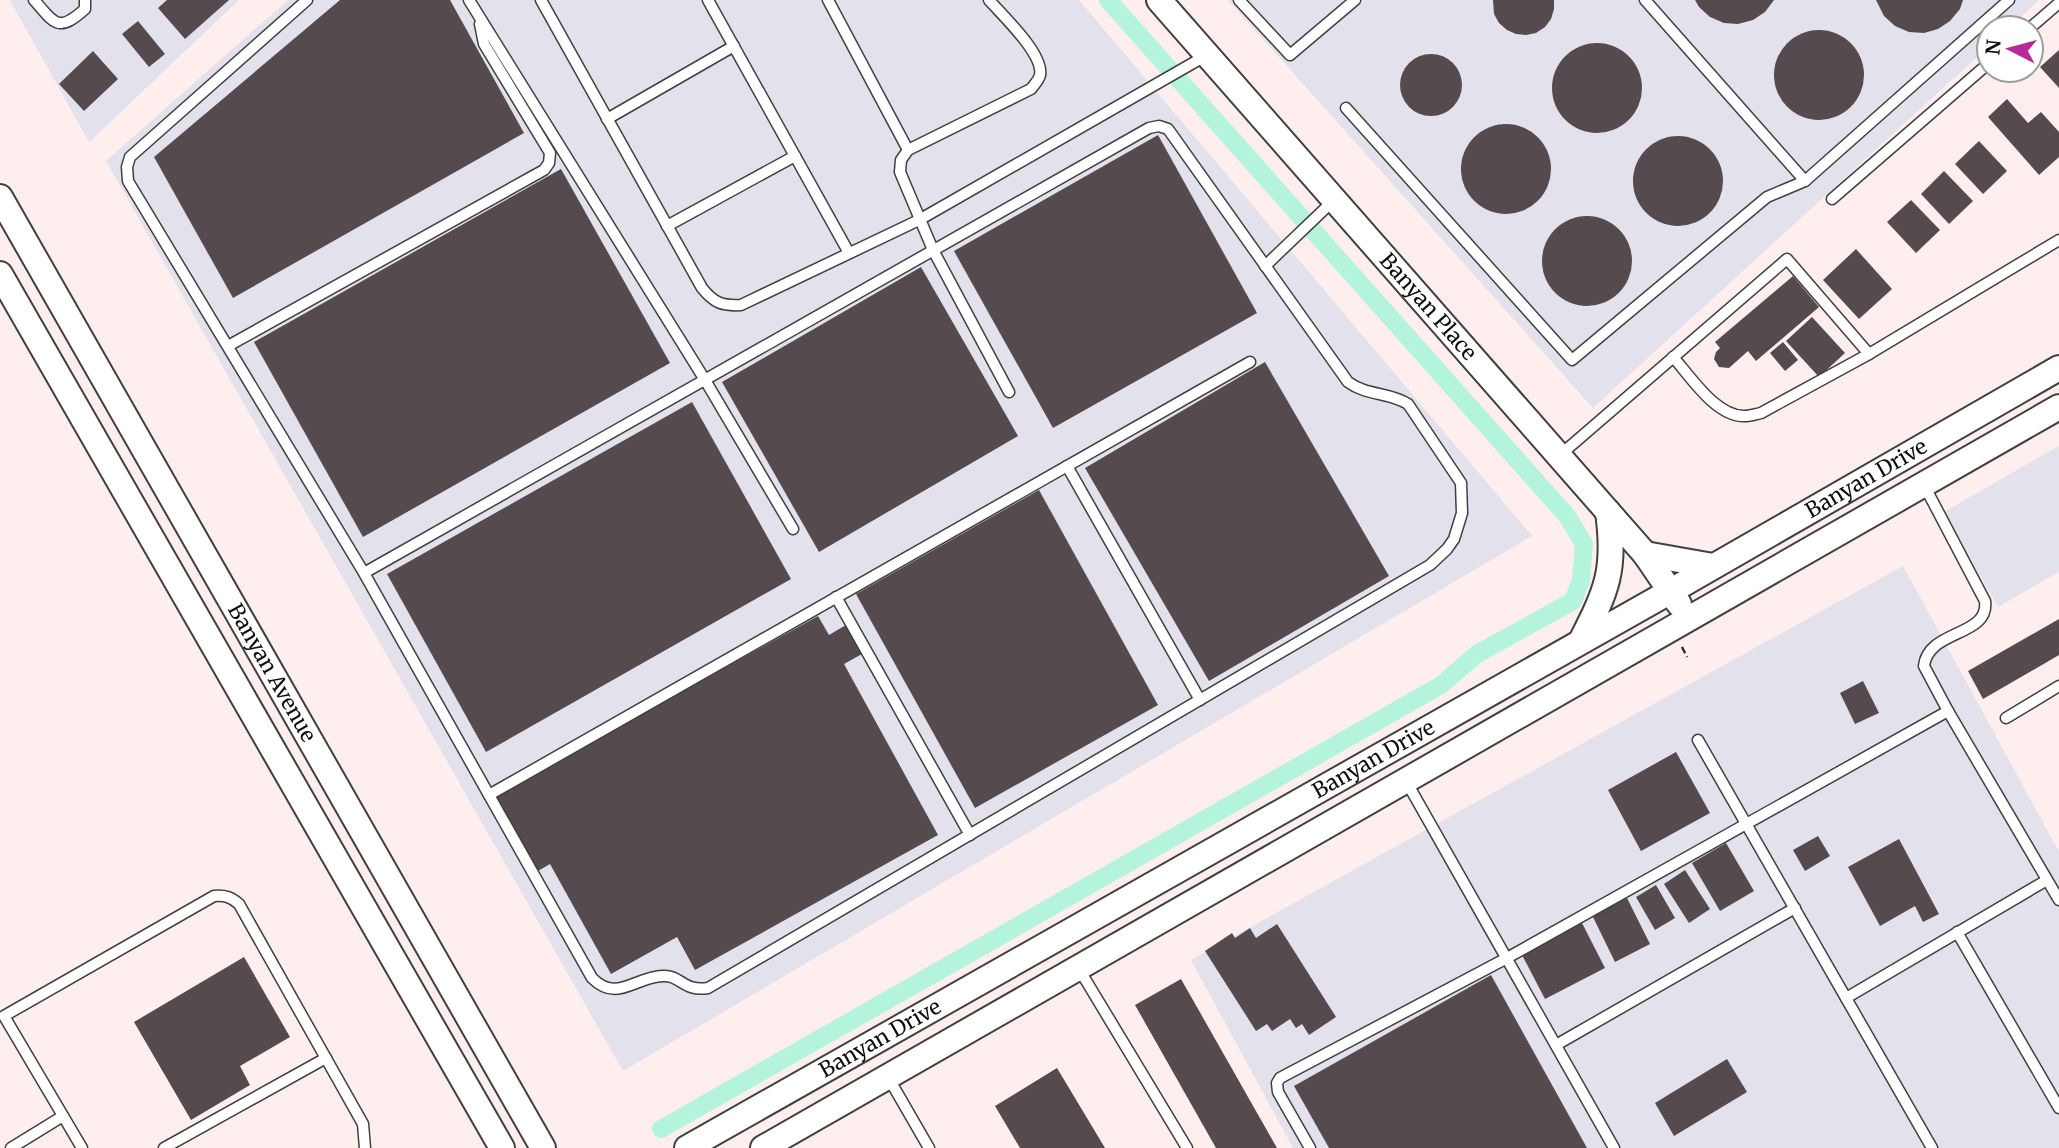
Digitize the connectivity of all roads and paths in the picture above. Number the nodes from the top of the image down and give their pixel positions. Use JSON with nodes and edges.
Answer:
{"nodes":[{"id":1,"x":34,"y":0,"type":"edge"},
{"id":2,"x":85,"y":0,"type":"edge"},
{"id":3,"x":307,"y":0,"type":"edge"},
{"id":4,"x":469,"y":0,"type":"edge"},
{"id":5,"x":541,"y":0,"type":"edge"},
{"id":6,"x":708,"y":0,"type":"edge"},
{"id":7,"x":828,"y":0,"type":"edge"},
{"id":8,"x":989,"y":0,"type":"edge"},
{"id":9,"x":1159,"y":0,"type":"edge"},
{"id":10,"x":1239,"y":0,"type":"edge"},
{"id":11,"x":1355,"y":0,"type":"edge"},
{"id":12,"x":1645,"y":0,"type":"edge"},
{"id":13,"x":2009,"y":0,"type":"edge"},
{"id":14,"x":2059,"y":3,"type":"edge"},
{"id":15,"x":2045,"y":15,"type":"edge"},
{"id":16,"x":479,"y":16,"type":"junction"},
{"id":17,"x":734,"y":46,"type":"junction"},
{"id":18,"x":1199,"y":60,"type":"junction"},
{"id":19,"x":1975,"y":75,"type":"edge"},
{"id":20,"x":1346,"y":108,"type":"dead end"},
{"id":21,"x":607,"y":119,"type":"junction"},
{"id":22,"x":908,"y":150,"type":"junction"},
{"id":23,"x":794,"y":156,"type":"junction"},
{"id":24,"x":1805,"y":181,"type":"junction"},
{"id":25,"x":0,"y":197,"type":"edge"},
{"id":26,"x":1832,"y":199,"type":"dead end"},
{"id":27,"x":1327,"y":206,"type":"junction"},
{"id":28,"x":919,"y":220,"type":"junction"},
{"id":29,"x":667,"y":226,"type":"junction"},
{"id":30,"x":2059,"y":240,"type":"edge"},
{"id":31,"x":933,"y":250,"type":"junction"},
{"id":32,"x":849,"y":253,"type":"junction"},
{"id":33,"x":1265,"y":266,"type":"junction"},
{"id":34,"x":0,"y":274,"type":"edge"},
{"id":35,"x":228,"y":346,"type":"junction"},
{"id":36,"x":1869,"y":354,"type":"junction"},
{"id":37,"x":1673,"y":357,"type":"junction"},
{"id":38,"x":1250,"y":362,"type":"dead end"},
{"id":39,"x":2059,"y":368,"type":"edge"},
{"id":40,"x":705,"y":380,"type":"junction"},
{"id":41,"x":1009,"y":392,"type":"dead end"},
{"id":42,"x":2059,"y":407,"type":"edge"},
{"id":43,"x":1559,"y":456,"type":"junction"},
{"id":44,"x":1067,"y":466,"type":"junction"},
{"id":45,"x":1924,"y":484,"type":"junction"},
{"id":46,"x":1607,"y":511,"type":"junction"},
{"id":47,"x":793,"y":529,"type":"dead end"},
{"id":48,"x":1645,"y":554,"type":"junction"},
{"id":49,"x":1713,"y":566,"type":"junction"},
{"id":50,"x":364,"y":573,"type":"junction"},
{"id":51,"x":1671,"y":591,"type":"junction"},
{"id":52,"x":836,"y":597,"type":"junction"},
{"id":53,"x":1688,"y":620,"type":"junction"},
{"id":54,"x":1581,"y":641,"type":"junction"},
{"id":55,"x":2059,"y":686,"type":"edge"},
{"id":56,"x":1200,"y":700,"type":"junction"},
{"id":57,"x":1948,"y":711,"type":"junction"},
{"id":58,"x":2006,"y":718,"type":"dead end"},
{"id":59,"x":1698,"y":740,"type":"dead end"},
{"id":60,"x":1406,"y":781,"type":"junction"},
{"id":61,"x":489,"y":795,"type":"junction"},
{"id":62,"x":1746,"y":824,"type":"junction"},
{"id":63,"x":970,"y":835,"type":"junction"},
{"id":64,"x":2047,"y":880,"type":"junction"},
{"id":65,"x":2059,"y":900,"type":"edge"},
{"id":66,"x":1795,"y":908,"type":"junction"},
{"id":67,"x":1957,"y":933,"type":"junction"},
{"id":68,"x":1507,"y":958,"type":"junction"},
{"id":69,"x":1078,"y":968,"type":"junction"},
{"id":70,"x":1846,"y":998,"type":"junction"},
{"id":71,"x":2,"y":1018,"type":"edge"},
{"id":72,"x":1556,"y":1045,"type":"junction"},
{"id":73,"x":326,"y":1058,"type":"junction"},
{"id":74,"x":888,"y":1077,"type":"junction"},
{"id":75,"x":2059,"y":1108,"type":"edge"},
{"id":76,"x":64,"y":1116,"type":"junction"},
{"id":77,"x":539,"y":1140,"type":"edge"},
{"id":78,"x":11,"y":1148,"type":"edge"},
{"id":79,"x":82,"y":1148,"type":"edge"},
{"id":80,"x":164,"y":1148,"type":"edge"},
{"id":81,"x":365,"y":1148,"type":"edge"},
{"id":82,"x":502,"y":1148,"type":"edge"},
{"id":83,"x":564,"y":1148,"type":"edge"},
{"id":84,"x":687,"y":1148,"type":"edge"},
{"id":85,"x":763,"y":1148,"type":"edge"},
{"id":86,"x":929,"y":1148,"type":"edge"},
{"id":87,"x":1187,"y":1148,"type":"edge"},
{"id":88,"x":1310,"y":1148,"type":"edge"},
{"id":89,"x":1614,"y":1148,"type":"edge"},
{"id":90,"x":1932,"y":1148,"type":"edge"}],
"edges":[{"from":1,"to":2,"type":"lane"},
{"from":3,"to":35,"type":"lane"},
{"from":4,"to":16,"type":"lane"},
{"from":5,"to":21,"type":"lane"},
{"from":6,"to":17,"type":"lane"},
{"from":7,"to":22,"type":"lane"},
{"from":8,"to":22,"type":"lane"},
{"from":9,"to":18,"type":"street","name":"Banyan Place"},
{"from":10,"to":11,"type":"lane"},
{"from":12,"to":24,"type":"lane"},
{"from":13,"to":24,"type":"lane"},
{"from":14,"to":15,"type":"lane"},
{"from":16,"to":35,"type":"lane"},
{"from":16,"to":40,"type":"lane"},
{"from":17,"to":21,"type":"lane"},
{"from":17,"to":23,"type":"lane"},
{"from":18,"to":27,"type":"street","name":"Banyan Place"},
{"from":18,"to":28,"type":"lane"},
{"from":19,"to":26,"type":"lane"},
{"from":20,"to":24,"type":"lane"},
{"from":21,"to":29,"type":"lane"},
{"from":22,"to":28,"type":"lane"},
{"from":23,"to":29,"type":"lane"},
{"from":23,"to":32,"type":"lane"},
{"from":25,"to":77,"type":"street","name":"Banyan Avenue"},
{"from":27,"to":33,"type":"lane"},
{"from":27,"to":43,"type":"street","name":"Banyan Place"},
{"from":28,"to":31,"type":"lane"},
{"from":28,"to":32,"type":"lane"},
{"from":29,"to":32,"type":"lane"},
{"from":30,"to":36,"type":"lane"},
{"from":31,"to":33,"type":"lane"},
{"from":31,"to":40,"type":"lane"},
{"from":31,"to":41,"type":"lane"},
{"from":33,"to":56,"type":"lane"},
{"from":34,"to":82,"type":"street","name":"Banyan Avenue"},
{"from":35,"to":50,"type":"lane"},
{"from":36,"to":37,"type":"lane"},
{"from":36,"to":37,"type":"lane"},
{"from":37,"to":43,"type":"lane"},
{"from":38,"to":44,"type":"lane"},
{"from":39,"to":49,"type":"street","name":"Banyan Drive"},
{"from":40,"to":47,"type":"lane"},
{"from":40,"to":50,"type":"lane"},
{"from":42,"to":45,"type":"street","name":"Banyan Drive"},
{"from":43,"to":46,"type":"street","name":"Banyan Place"},
{"from":44,"to":52,"type":"lane"},
{"from":44,"to":56,"type":"lane"},
{"from":45,"to":53,"type":"street","name":"Banyan Drive"},
{"from":45,"to":57,"type":"lane"},
{"from":46,"to":48,"type":"street","name":"Banyan Place"},
{"from":46,"to":54,"type":"street"},
{"from":48,"to":49,"type":"street"},
{"from":48,"to":51,"type":"street","name":"Banyan Place"},
{"from":49,"to":51,"type":"street","name":"Banyan Drive"},
{"from":50,"to":61,"type":"lane"},
{"from":51,"to":53,"type":"street","name":"Banyan Place"},
{"from":51,"to":54,"type":"street","name":"Banyan Drive"},
{"from":52,"to":61,"type":"lane"},
{"from":52,"to":63,"type":"lane"},
{"from":53,"to":60,"type":"street","name":"Banyan Drive"},
{"from":54,"to":84,"type":"street","name":"Banyan Drive"},
{"from":55,"to":58,"type":"lane"},
{"from":56,"to":63,"type":"lane"},
{"from":57,"to":62,"type":"lane"},
{"from":57,"to":64,"type":"lane"},
{"from":59,"to":62,"type":"lane"},
{"from":60,"to":68,"type":"lane"},
{"from":60,"to":69,"type":"street","name":"Banyan Drive"},
{"from":61,"to":63,"type":"lane"},
{"from":62,"to":66,"type":"lane"},
{"from":62,"to":68,"type":"lane"},
{"from":64,"to":65,"type":"lane"},
{"from":64,"to":67,"type":"lane"},
{"from":66,"to":70,"type":"lane"},
{"from":66,"to":72,"type":"lane"},
{"from":67,"to":70,"type":"lane"},
{"from":67,"to":75,"type":"lane"},
{"from":68,"to":72,"type":"lane"},
{"from":68,"to":88,"type":"lane"},
{"from":69,"to":74,"type":"street","name":"Banyan Drive"},
{"from":69,"to":87,"type":"lane"},
{"from":70,"to":90,"type":"lane"},
{"from":71,"to":73,"type":"lane"},
{"from":71,"to":76,"type":"lane"},
{"from":72,"to":89,"type":"lane"},
{"from":73,"to":80,"type":"lane"},
{"from":73,"to":81,"type":"lane"},
{"from":74,"to":85,"type":"street","name":"Banyan Drive"},
{"from":74,"to":86,"type":"lane"},
{"from":76,"to":78,"type":"lane"},
{"from":76,"to":79,"type":"lane"},
{"from":77,"to":83,"type":"street"}]}
